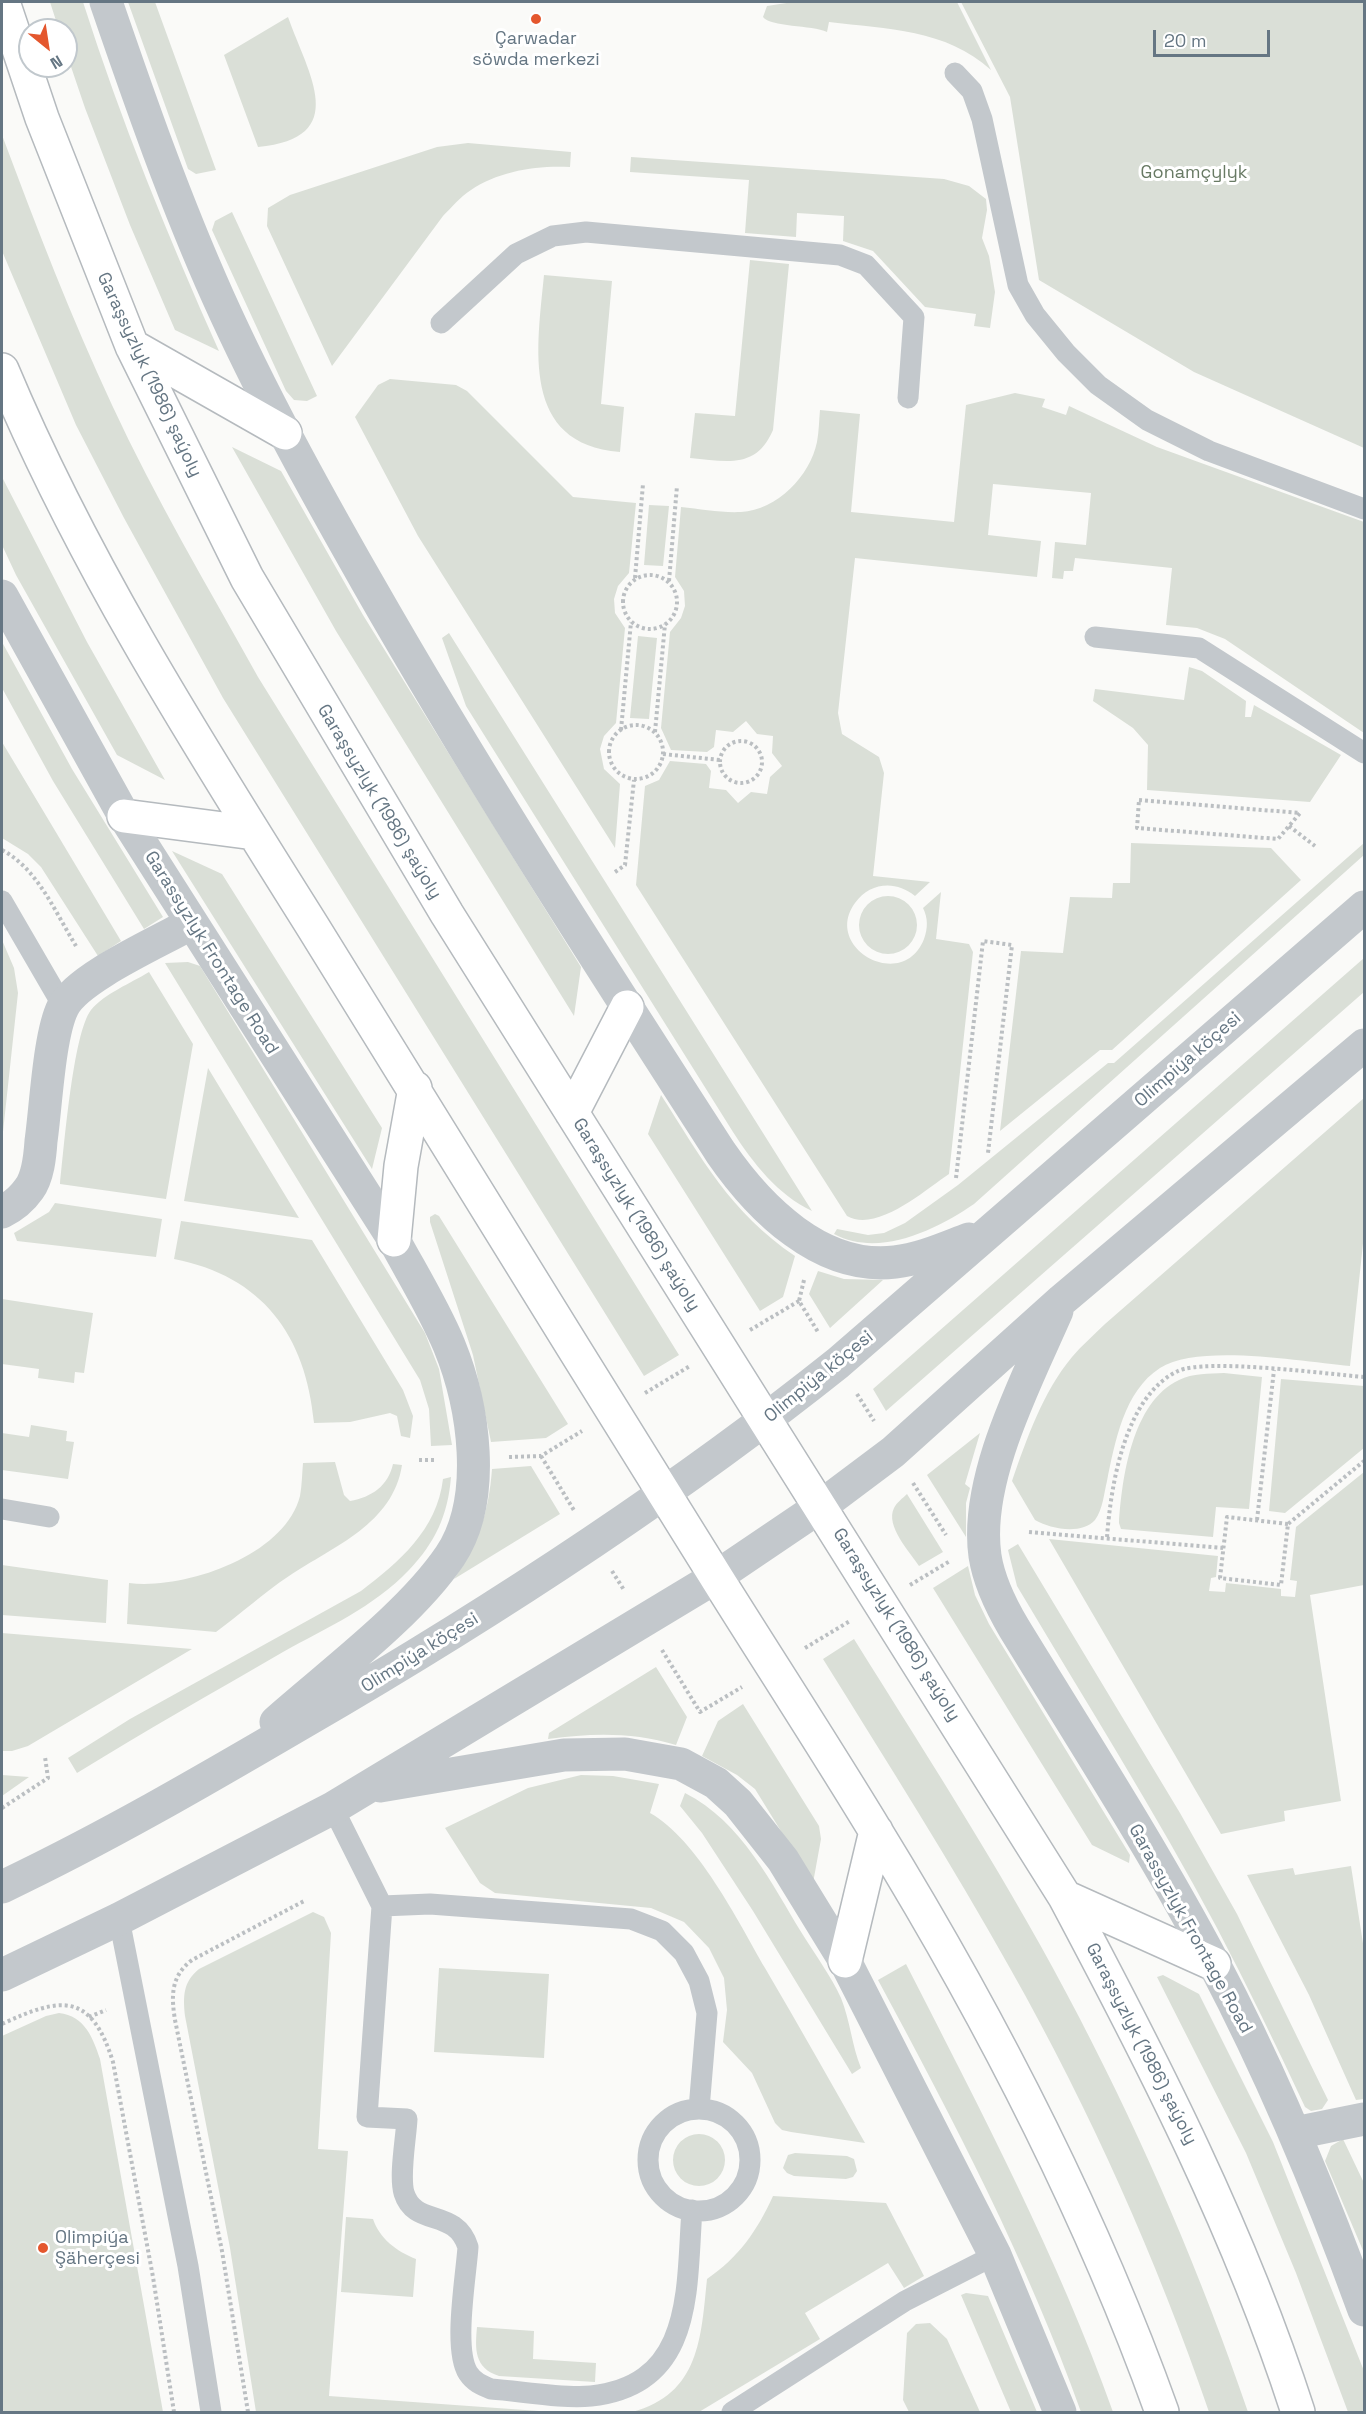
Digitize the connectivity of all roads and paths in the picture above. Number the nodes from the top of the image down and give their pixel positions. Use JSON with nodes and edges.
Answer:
{"nodes":[{"id":1,"x":3,"y":2,"type":"edge"},
{"id":2,"x":106,"y":2,"type":"edge"},
{"id":3,"x":955,"y":73,"type":"dead end"},
{"id":4,"x":441,"y":323,"type":"dead end"},
{"id":5,"x":132,"y":346,"type":"junction"},
{"id":6,"x":2,"y":370,"type":"edge"},
{"id":7,"x":908,"y":398,"type":"dead end"},
{"id":8,"x":285,"y":433,"type":"junction"},
{"id":9,"x":643,"y":484,"type":"dead end"},
{"id":10,"x":677,"y":486,"type":"dead end"},
{"id":11,"x":1365,"y":509,"type":"edge"},
{"id":12,"x":635,"y":579,"type":"junction"},
{"id":13,"x":669,"y":582,"type":"junction"},
{"id":14,"x":2,"y":596,"type":"edge"},
{"id":15,"x":631,"y":621,"type":"junction"},
{"id":16,"x":665,"y":624,"type":"junction"},
{"id":17,"x":1095,"y":636,"type":"dead end"},
{"id":18,"x":621,"y":730,"type":"junction"},
{"id":19,"x":655,"y":733,"type":"junction"},
{"id":20,"x":1365,"y":753,"type":"edge"},
{"id":21,"x":663,"y":754,"type":"junction"},
{"id":22,"x":720,"y":760,"type":"junction"},
{"id":23,"x":634,"y":780,"type":"junction"},
{"id":24,"x":124,"y":816,"type":"junction"},
{"id":25,"x":1289,"y":826,"type":"junction"},
{"id":26,"x":254,"y":833,"type":"junction"},
{"id":27,"x":1315,"y":846,"type":"dead end"},
{"id":28,"x":2,"y":850,"type":"edge"},
{"id":29,"x":615,"y":872,"type":"dead end"},
{"id":30,"x":2,"y":902,"type":"edge"},
{"id":31,"x":1365,"y":907,"type":"edge"},
{"id":32,"x":192,"y":923,"type":"junction"},
{"id":33,"x":95,"y":977,"type":"junction"},
{"id":34,"x":63,"y":1006,"type":"junction"},
{"id":35,"x":627,"y":1007,"type":"junction"},
{"id":36,"x":1365,"y":1046,"type":"edge"},
{"id":37,"x":415,"y":1088,"type":"junction"},
{"id":38,"x":572,"y":1113,"type":"junction"},
{"id":39,"x":988,"y":1153,"type":"dead end"},
{"id":40,"x":956,"y":1178,"type":"dead end"},
{"id":41,"x":2,"y":1212,"type":"edge"},
{"id":42,"x":988,"y":1233,"type":"junction"},
{"id":43,"x":394,"y":1240,"type":"junction"},
{"id":44,"x":798,"y":1300,"type":"dead end"},
{"id":45,"x":1062,"y":1300,"type":"junction"},
{"id":46,"x":430,"y":1305,"type":"joint"},
{"id":47,"x":720,"y":1348,"type":"junction"},
{"id":48,"x":1274,"y":1370,"type":"junction"},
{"id":49,"x":1365,"y":1377,"type":"edge"},
{"id":50,"x":613,"y":1413,"type":"junction"},
{"id":51,"x":766,"y":1421,"type":"junction"},
{"id":52,"x":1365,"y":1461,"type":"edge"},
{"id":53,"x":664,"y":1493,"type":"junction"},
{"id":54,"x":820,"y":1506,"type":"junction"},
{"id":55,"x":2,"y":1509,"type":"edge"},
{"id":56,"x":49,"y":1517,"type":"dead end"},
{"id":57,"x":1257,"y":1520,"type":"junction"},
{"id":58,"x":1288,"y":1524,"type":"junction"},
{"id":59,"x":1029,"y":1532,"type":"dead end"},
{"id":60,"x":1107,"y":1536,"type":"junction"},
{"id":61,"x":594,"y":1543,"type":"junction"},
{"id":62,"x":1223,"y":1548,"type":"junction"},
{"id":63,"x":959,"y":1555,"type":"dead end"},
{"id":64,"x":716,"y":1577,"type":"junction"},
{"id":65,"x":882,"y":1602,"type":"junction"},
{"id":66,"x":643,"y":1620,"type":"junction"},
{"id":67,"x":773,"y":1668,"type":"junction"},
{"id":68,"x":45,"y":1757,"type":"dead end"},
{"id":69,"x":219,"y":1772,"type":"junction"},
{"id":70,"x":363,"y":1789,"type":"junction"},
{"id":71,"x":2,"y":1808,"type":"edge"},
{"id":72,"x":333,"y":1808,"type":"junction"},
{"id":73,"x":876,"y":1831,"type":"junction"},
{"id":74,"x":2,"y":1887,"type":"edge"},
{"id":75,"x":1065,"y":1897,"type":"junction"},
{"id":76,"x":306,"y":1900,"type":"dead end"},
{"id":77,"x":382,"y":1906,"type":"junction"},
{"id":78,"x":119,"y":1920,"type":"junction"},
{"id":79,"x":844,"y":1961,"type":"junction"},
{"id":80,"x":1214,"y":1964,"type":"junction"},
{"id":81,"x":2,"y":1975,"type":"edge"},
{"id":82,"x":2,"y":2024,"type":"edge"},
{"id":83,"x":699,"y":2109,"type":"junction"},
{"id":84,"x":1365,"y":2119,"type":"edge"},
{"id":85,"x":1295,"y":2133,"type":"junction"},
{"id":86,"x":692,"y":2210,"type":"junction"},
{"id":87,"x":995,"y":2255,"type":"junction"},
{"id":88,"x":1365,"y":2310,"type":"edge"},
{"id":89,"x":174,"y":2412,"type":"edge"},
{"id":90,"x":211,"y":2412,"type":"edge"},
{"id":91,"x":248,"y":2412,"type":"edge"},
{"id":92,"x":732,"y":2412,"type":"edge"},
{"id":93,"x":1060,"y":2412,"type":"edge"},
{"id":94,"x":1162,"y":2412,"type":"edge"},
{"id":95,"x":1298,"y":2412,"type":"edge"}],
"edges":[{"from":1,"to":5,"type":"main road","name":"Garaşsyzlyk (1986) şaýoly"},
{"from":2,"to":8,"type":"street"},
{"from":3,"to":11,"type":"lane"},
{"from":4,"to":7,"type":"lane"},
{"from":5,"to":8,"type":"main road"},
{"from":5,"to":38,"type":"main road","name":"Garaşsyzlyk (1986) şaýoly"},
{"from":6,"to":26,"type":"main road"},
{"from":8,"to":35,"type":"street"},
{"from":9,"to":12,"type":"path"},
{"from":10,"to":13,"type":"path"},
{"from":12,"to":13,"type":"path"},
{"from":12,"to":15,"type":"path"},
{"from":13,"to":16,"type":"path"},
{"from":14,"to":24,"type":"street","name":"Garassyzlyk Frontage Road"},
{"from":15,"to":16,"type":"path"},
{"from":15,"to":18,"type":"path"},
{"from":16,"to":19,"type":"path"},
{"from":17,"to":20,"type":"lane"},
{"from":18,"to":19,"type":"path"},
{"from":18,"to":23,"type":"path"},
{"from":19,"to":21,"type":"path"},
{"from":21,"to":22,"type":"path"},
{"from":21,"to":23,"type":"path"},
{"from":22,"to":22,"type":"path"},
{"from":23,"to":29,"type":"path"},
{"from":24,"to":26,"type":"main road"},
{"from":24,"to":32,"type":"street","name":"Garassyzlyk Frontage Road"},
{"from":25,"to":25,"type":"path"},
{"from":25,"to":27,"type":"path"},
{"from":26,"to":37,"type":"main road"},
{"from":28,"to":33,"type":"path"},
{"from":30,"to":34,"type":"lane"},
{"from":31,"to":42,"type":"street","name":"Olimpiýa köçesi"},
{"from":32,"to":33,"type":"street"},
{"from":32,"to":43,"type":"street","name":"Garassyzlyk Frontage Road"},
{"from":33,"to":34,"type":"street"},
{"from":34,"to":41,"type":"street"},
{"from":35,"to":38,"type":"main road"},
{"from":35,"to":42,"type":"street"},
{"from":36,"to":45,"type":"street"},
{"from":37,"to":43,"type":"main road"},
{"from":37,"to":50,"type":"main road"},
{"from":38,"to":47,"type":"main road","name":"Garaşsyzlyk (1986) şaýoly"},
{"from":39,"to":40,"type":"path"},
{"from":42,"to":51,"type":"street","name":"Olimpiýa köçesi"},
{"from":43,"to":46,"type":"street","name":"Garassyzlyk Frontage Road"},
{"from":44,"to":47,"type":"path"},
{"from":45,"to":54,"type":"street"},
{"from":45,"to":80,"type":"street","name":"Garassyzlyk Frontage Road"},
{"from":46,"to":69,"type":"street","name":"Olimpiýa köçesi"},
{"from":47,"to":50,"type":"path"},
{"from":47,"to":51,"type":"main road","name":"Garaşsyzlyk (1986) şaýoly"},
{"from":48,"to":49,"type":"path"},
{"from":48,"to":57,"type":"path"},
{"from":48,"to":60,"type":"path"},
{"from":50,"to":53,"type":"main road"},
{"from":50,"to":61,"type":"path"},
{"from":51,"to":53,"type":"street","name":"Olimpiýa köçesi"},
{"from":51,"to":54,"type":"main road","name":"Garaşsyzlyk (1986) şaýoly"},
{"from":52,"to":58,"type":"path"},
{"from":53,"to":61,"type":"street","name":"Olimpiýa köçesi"},
{"from":53,"to":64,"type":"main road"},
{"from":54,"to":64,"type":"street"},
{"from":54,"to":65,"type":"main road","name":"Garaşsyzlyk (1986) şaýoly"},
{"from":55,"to":56,"type":"lane"},
{"from":57,"to":58,"type":"path"},
{"from":57,"to":62,"type":"path"},
{"from":58,"to":62,"type":"path"},
{"from":59,"to":60,"type":"path"},
{"from":60,"to":62,"type":"path"},
{"from":61,"to":66,"type":"path"},
{"from":61,"to":69,"type":"street","name":"Olimpiýa köçesi"},
{"from":63,"to":65,"type":"path"},
{"from":64,"to":66,"type":"street"},
{"from":64,"to":67,"type":"main road"},
{"from":65,"to":67,"type":"path"},
{"from":65,"to":75,"type":"main road","name":"Garaşsyzlyk (1986) şaýoly"},
{"from":66,"to":67,"type":"path"},
{"from":66,"to":70,"type":"street"},
{"from":67,"to":73,"type":"main road"},
{"from":68,"to":71,"type":"path"},
{"from":69,"to":74,"type":"street","name":"Olimpiýa köçesi"},
{"from":70,"to":72,"type":"street"},
{"from":70,"to":79,"type":"street"},
{"from":72,"to":77,"type":"lane"},
{"from":72,"to":78,"type":"street"},
{"from":73,"to":79,"type":"main road"},
{"from":73,"to":94,"type":"main road"},
{"from":75,"to":80,"type":"main road"},
{"from":75,"to":95,"type":"main road","name":"Garaşsyzlyk (1986) şaýoly"},
{"from":76,"to":91,"type":"path"},
{"from":77,"to":83,"type":"lane"},
{"from":77,"to":86,"type":"lane"},
{"from":78,"to":81,"type":"street"},
{"from":78,"to":90,"type":"lane"},
{"from":79,"to":87,"type":"street"},
{"from":80,"to":85,"type":"street","name":"Garassyzlyk Frontage Road"},
{"from":82,"to":89,"type":"path"},
{"from":83,"to":86,"type":"lane"},
{"from":83,"to":86,"type":"lane"},
{"from":84,"to":85,"type":"street"},
{"from":85,"to":88,"type":"street","name":"Garassyzlyk Frontage Road"},
{"from":87,"to":92,"type":"lane"},
{"from":87,"to":93,"type":"street"}]}
